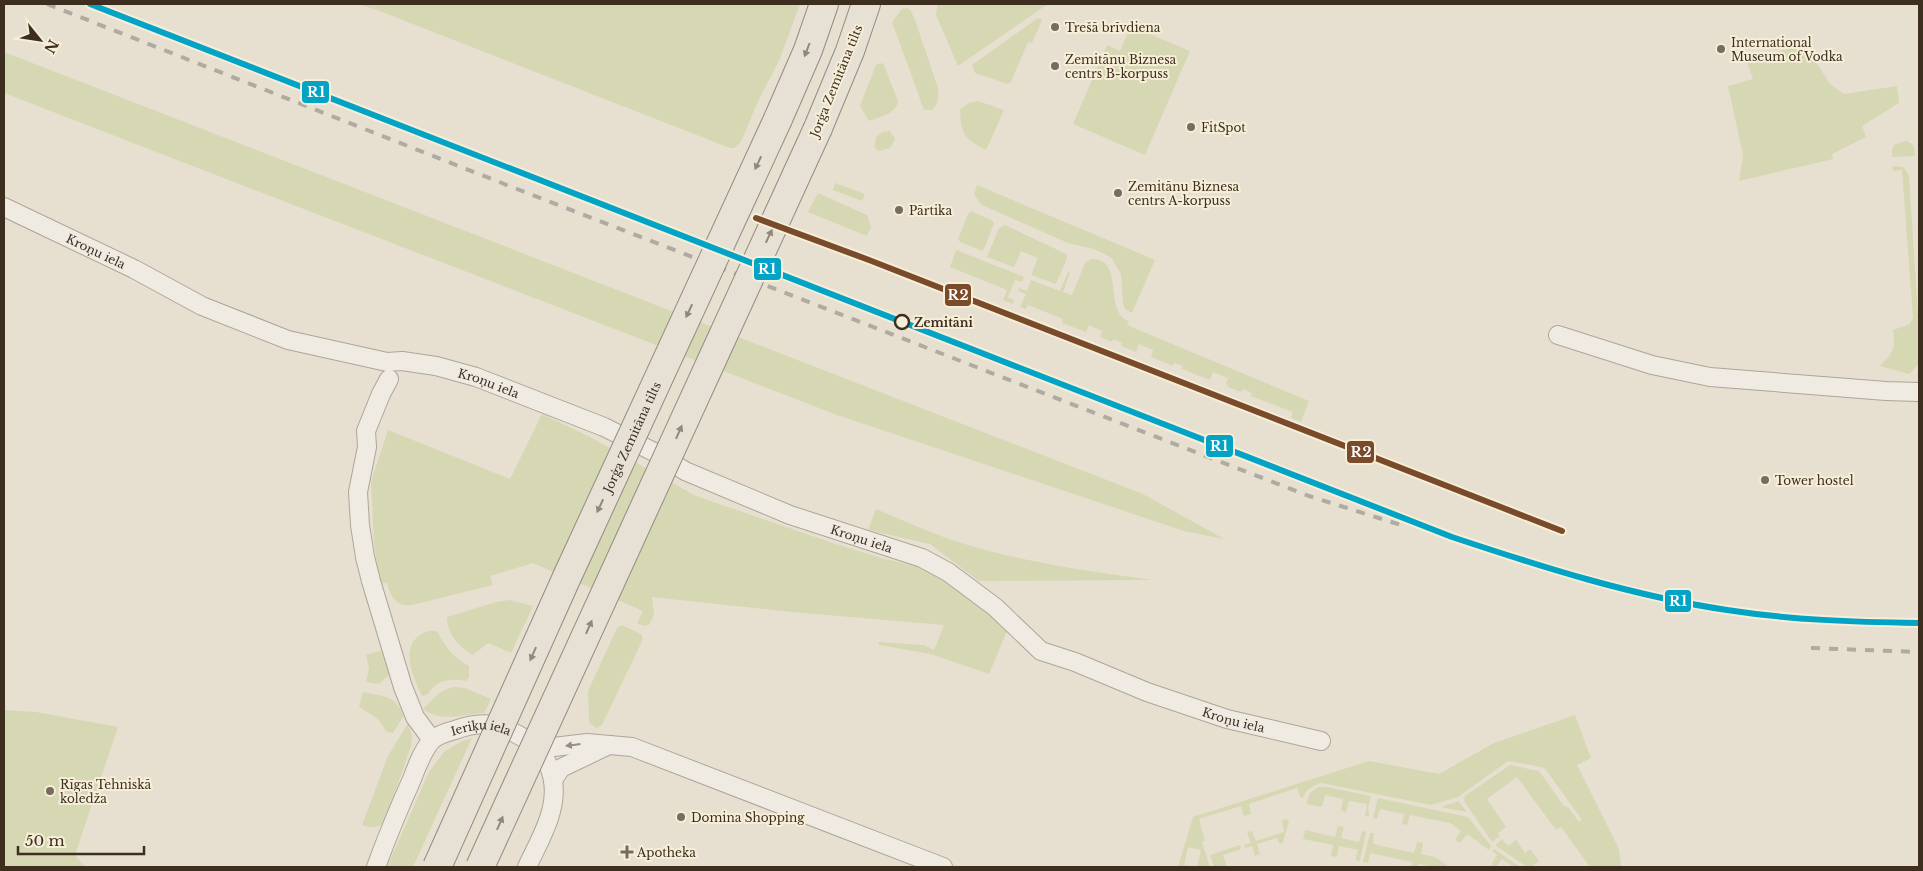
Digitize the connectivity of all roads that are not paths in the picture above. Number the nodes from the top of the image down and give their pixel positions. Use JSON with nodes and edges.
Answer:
{"nodes":[{"id":1,"x":824,"y":4,"type":"edge"},
{"id":2,"x":866,"y":4,"type":"edge"},
{"id":3,"x":4,"y":207,"type":"edge"},
{"id":4,"x":1558,"y":335,"type":"dead end"},
{"id":5,"x":388,"y":371,"type":"junction"},
{"id":6,"x":1919,"y":392,"type":"edge"},
{"id":7,"x":432,"y":740,"type":"junction"},
{"id":8,"x":1321,"y":741,"type":"dead end"},
{"id":9,"x":610,"y":745,"type":"junction"},
{"id":10,"x":537,"y":749,"type":"junction"},
{"id":11,"x":553,"y":780,"type":"junction"},
{"id":12,"x":376,"y":867,"type":"edge"},
{"id":13,"x":437,"y":867,"type":"edge"},
{"id":14,"x":480,"y":867,"type":"edge"},
{"id":15,"x":527,"y":867,"type":"edge"},
{"id":16,"x":943,"y":867,"type":"edge"}],
"edges":[{"from":1,"to":13,"type":"main road","name":"Jorģa Zemitāna tilts","one_way":true,"bridge":true},
{"from":14,"to":2,"type":"main road","name":"Jorģa Zemitāna tilts","one_way":true,"bridge":true},
{"from":3,"to":5,"type":"street","name":"Kroņu iela"},
{"from":4,"to":6,"type":"street"},
{"from":5,"to":7,"type":"street"},
{"from":5,"to":8,"type":"street","name":"Kroņu iela"},
{"from":7,"to":10,"type":"street","name":"Ieriķu iela"},
{"from":7,"to":12,"type":"street","name":"Ieriķu iela"},
{"from":9,"to":10,"type":"street","one_way":true},
{"from":9,"to":11,"type":"street"},
{"from":9,"to":16,"type":"street"},
{"from":10,"to":11,"type":"street","name":"Ieriķu iela"},
{"from":11,"to":15,"type":"street","name":"Ieriķu iela"}]}
